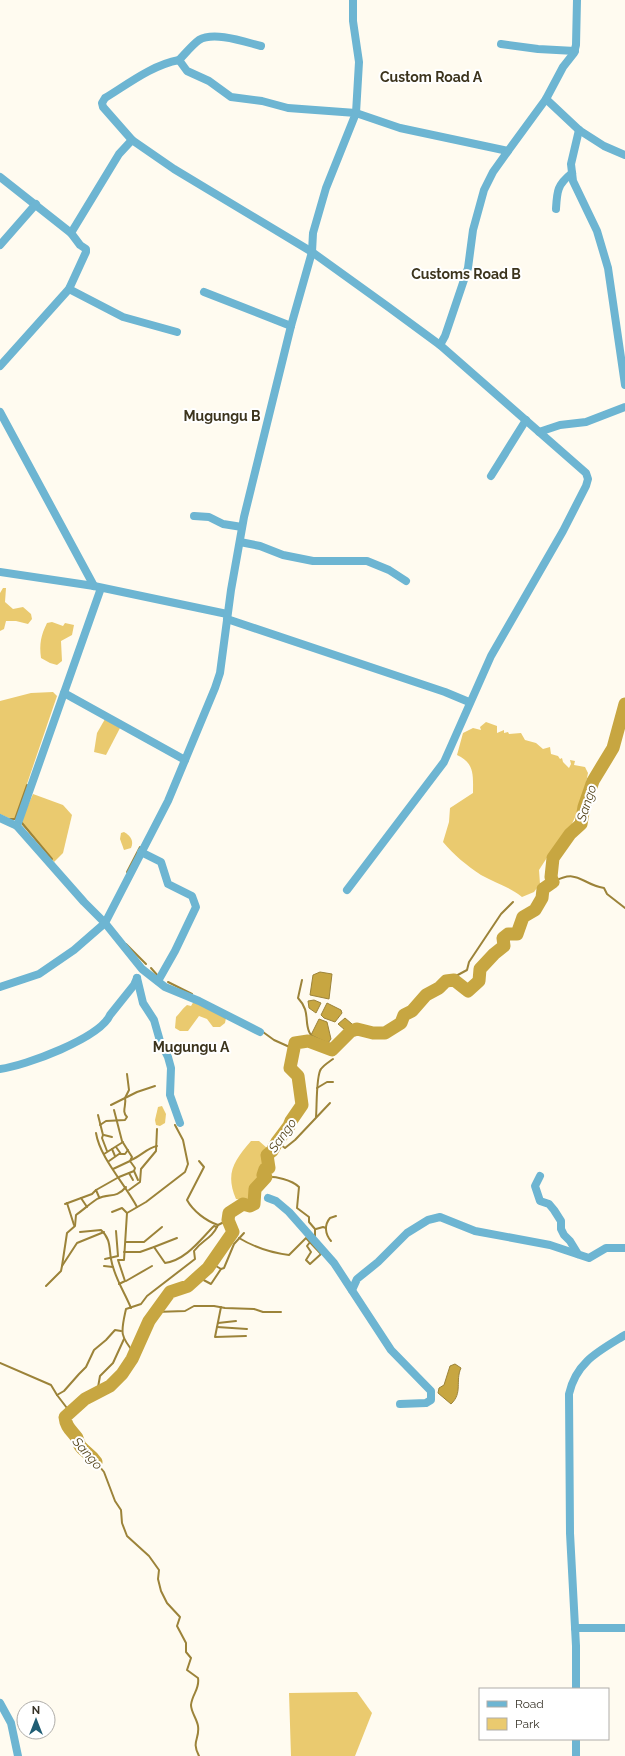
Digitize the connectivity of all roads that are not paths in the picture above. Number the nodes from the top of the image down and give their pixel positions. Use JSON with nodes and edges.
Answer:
{"nodes":[{"id":1,"x":353,"y":0,"type":"edge"},
{"id":2,"x":577,"y":0,"type":"edge"},
{"id":3,"x":501,"y":44,"type":"dead end"},
{"id":4,"x":261,"y":46,"type":"dead end"},
{"id":5,"x":575,"y":51,"type":"junction"},
{"id":6,"x":179,"y":60,"type":"junction"},
{"id":7,"x":546,"y":98,"type":"junction"},
{"id":8,"x":356,"y":113,"type":"junction"},
{"id":9,"x":579,"y":130,"type":"junction"},
{"id":10,"x":132,"y":140,"type":"junction"},
{"id":11,"x":508,"y":151,"type":"junction"},
{"id":12,"x":624,"y":152,"type":"edge"},
{"id":13,"x":572,"y":173,"type":"junction"},
{"id":14,"x":0,"y":177,"type":"edge"},
{"id":15,"x":36,"y":204,"type":"junction"},
{"id":16,"x":556,"y":209,"type":"dead end"},
{"id":17,"x":71,"y":233,"type":"junction"},
{"id":18,"x":0,"y":245,"type":"edge"},
{"id":19,"x":312,"y":252,"type":"junction"},
{"id":20,"x":69,"y":290,"type":"junction"},
{"id":21,"x":204,"y":292,"type":"dead end"},
{"id":22,"x":291,"y":326,"type":"junction"},
{"id":23,"x":177,"y":332,"type":"dead end"},
{"id":24,"x":440,"y":345,"type":"junction"},
{"id":25,"x":0,"y":366,"type":"edge"},
{"id":26,"x":625,"y":385,"type":"edge"},
{"id":27,"x":625,"y":407,"type":"edge"},
{"id":28,"x":0,"y":412,"type":"edge"},
{"id":29,"x":526,"y":420,"type":"junction"},
{"id":30,"x":539,"y":432,"type":"junction"},
{"id":31,"x":491,"y":476,"type":"dead end"},
{"id":32,"x":194,"y":516,"type":"dead end"},
{"id":33,"x":242,"y":527,"type":"junction"},
{"id":34,"x":240,"y":542,"type":"junction"},
{"id":35,"x":0,"y":572,"type":"edge"},
{"id":36,"x":406,"y":581,"type":"dead end"},
{"id":37,"x":97,"y":587,"type":"junction"},
{"id":38,"x":227,"y":617,"type":"junction"},
{"id":39,"x":64,"y":693,"type":"junction"},
{"id":40,"x":470,"y":702,"type":"junction"},
{"id":41,"x":185,"y":760,"type":"junction"},
{"id":42,"x":0,"y":818,"type":"edge"},
{"id":43,"x":17,"y":826,"type":"junction"},
{"id":44,"x":141,"y":852,"type":"junction"},
{"id":45,"x":347,"y":890,"type":"dead end"},
{"id":46,"x":105,"y":922,"type":"junction"},
{"id":47,"x":142,"y":969,"type":"junction"},
{"id":48,"x":137,"y":978,"type":"junction"},
{"id":49,"x":158,"y":981,"type":"junction"},
{"id":50,"x":0,"y":987,"type":"edge"},
{"id":51,"x":260,"y":1032,"type":"dead end"},
{"id":52,"x":0,"y":1069,"type":"edge"},
{"id":53,"x":180,"y":1122,"type":"dead end"},
{"id":54,"x":540,"y":1176,"type":"dead end"},
{"id":55,"x":268,"y":1198,"type":"dead end"},
{"id":56,"x":625,"y":1248,"type":"edge"},
{"id":57,"x":578,"y":1254,"type":"junction"},
{"id":58,"x":357,"y":1279,"type":"junction"},
{"id":59,"x":345,"y":1280,"type":"junction"},
{"id":60,"x":352,"y":1290,"type":"junction"},
{"id":61,"x":625,"y":1335,"type":"edge"},
{"id":62,"x":400,"y":1404,"type":"dead end"},
{"id":63,"x":575,"y":1628,"type":"junction"},
{"id":64,"x":625,"y":1628,"type":"edge"},
{"id":65,"x":576,"y":1688,"type":"edge"},
{"id":66,"x":0,"y":1703,"type":"edge"},
{"id":67,"x":576,"y":1740,"type":"edge"},
{"id":68,"x":18,"y":1756,"type":"edge"},
{"id":69,"x":576,"y":1756,"type":"edge"}],
"edges":[{"from":1,"to":8,"type":"street"},
{"from":2,"to":5,"type":"street"},
{"from":3,"to":5,"type":"street"},
{"from":4,"to":6,"type":"street"},
{"from":5,"to":7,"type":"street"},
{"from":6,"to":8,"type":"street"},
{"from":6,"to":10,"type":"street"},
{"from":7,"to":9,"type":"street"},
{"from":7,"to":11,"type":"street"},
{"from":8,"to":11,"type":"street"},
{"from":8,"to":19,"type":"street"},
{"from":9,"to":12,"type":"street"},
{"from":9,"to":13,"type":"street"},
{"from":10,"to":17,"type":"street"},
{"from":10,"to":19,"type":"street"},
{"from":11,"to":24,"type":"street"},
{"from":13,"to":16,"type":"street"},
{"from":13,"to":26,"type":"street"},
{"from":14,"to":15,"type":"street"},
{"from":15,"to":17,"type":"street"},
{"from":15,"to":18,"type":"street"},
{"from":17,"to":20,"type":"street"},
{"from":19,"to":22,"type":"street"},
{"from":19,"to":24,"type":"street"},
{"from":20,"to":23,"type":"street"},
{"from":20,"to":25,"type":"street"},
{"from":21,"to":22,"type":"street"},
{"from":22,"to":33,"type":"street"},
{"from":24,"to":29,"type":"street"},
{"from":27,"to":30,"type":"street"},
{"from":28,"to":37,"type":"street"},
{"from":29,"to":30,"type":"street"},
{"from":29,"to":31,"type":"street"},
{"from":30,"to":40,"type":"street"},
{"from":32,"to":33,"type":"street"},
{"from":33,"to":34,"type":"street"},
{"from":34,"to":36,"type":"street"},
{"from":34,"to":38,"type":"street"},
{"from":35,"to":37,"type":"street"},
{"from":37,"to":38,"type":"street"},
{"from":37,"to":39,"type":"street"},
{"from":38,"to":40,"type":"street"},
{"from":38,"to":41,"type":"street"},
{"from":39,"to":41,"type":"street"},
{"from":39,"to":43,"type":"street"},
{"from":40,"to":45,"type":"street"},
{"from":41,"to":44,"type":"street"},
{"from":42,"to":43,"type":"street"},
{"from":43,"to":46,"type":"street"},
{"from":44,"to":46,"type":"street"},
{"from":44,"to":49,"type":"street"},
{"from":46,"to":47,"type":"street"},
{"from":46,"to":50,"type":"street"},
{"from":47,"to":48,"type":"street"},
{"from":47,"to":49,"type":"street"},
{"from":48,"to":52,"type":"street"},
{"from":48,"to":53,"type":"street"},
{"from":49,"to":51,"type":"street"},
{"from":54,"to":57,"type":"street"},
{"from":55,"to":59,"type":"street"},
{"from":56,"to":57,"type":"street"},
{"from":57,"to":58,"type":"street"},
{"from":58,"to":59,"type":"street"},
{"from":58,"to":60,"type":"street"},
{"from":59,"to":60,"type":"street"},
{"from":60,"to":62,"type":"street"},
{"from":61,"to":63,"type":"street"},
{"from":63,"to":64,"type":"street"},
{"from":63,"to":65,"type":"street"},
{"from":66,"to":68,"type":"street"},
{"from":67,"to":69,"type":"street"}]}
